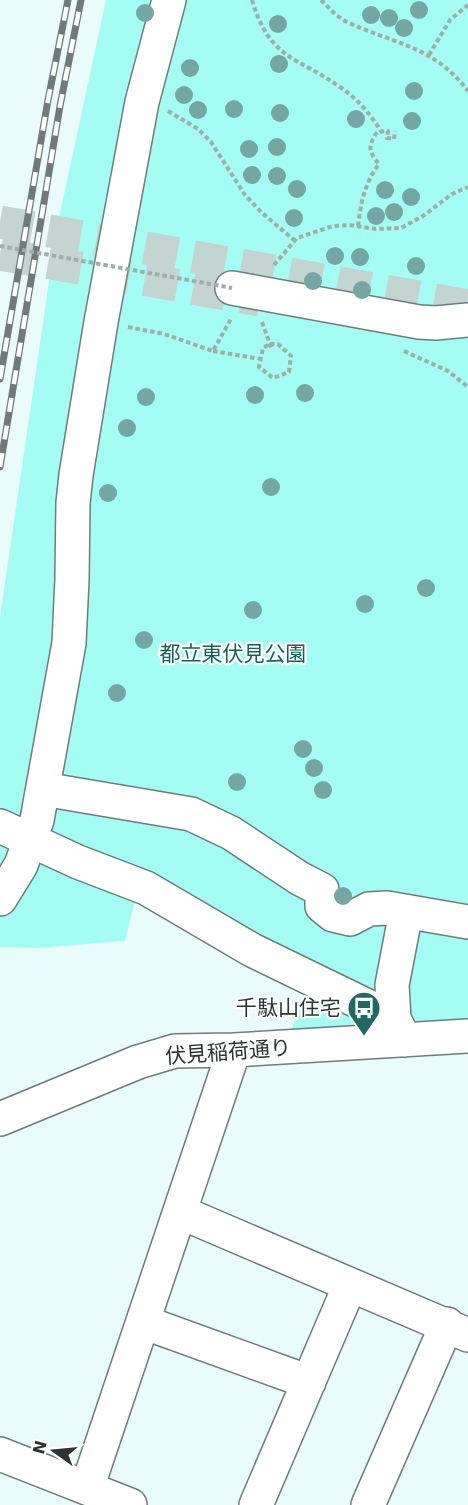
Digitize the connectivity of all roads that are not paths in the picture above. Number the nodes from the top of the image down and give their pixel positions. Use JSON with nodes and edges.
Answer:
{"nodes":[{"id":1,"x":169,"y":0,"type":"edge"},
{"id":2,"x":244,"y":291,"type":"tunnel mouth"},
{"id":3,"x":468,"y":320,"type":"edge"},
{"id":4,"x":43,"y":789,"type":"junction"},
{"id":5,"x":0,"y":826,"type":"edge"},
{"id":6,"x":31,"y":840,"type":"junction"},
{"id":7,"x":0,"y":899,"type":"edge"},
{"id":8,"x":406,"y":912,"type":"junction"},
{"id":9,"x":468,"y":922,"type":"edge"},
{"id":10,"x":400,"y":1030,"type":"junction"},
{"id":11,"x":468,"y":1036,"type":"edge"},
{"id":12,"x":234,"y":1050,"type":"junction"},
{"id":13,"x":0,"y":1119,"type":"edge"},
{"id":14,"x":180,"y":1212,"type":"junction"},
{"id":15,"x":350,"y":1285,"type":"junction"},
{"id":16,"x":143,"y":1322,"type":"junction"},
{"id":17,"x":458,"y":1329,"type":"edge"},
{"id":18,"x":309,"y":1382,"type":"junction"},
{"id":19,"x":0,"y":1454,"type":"edge"},
{"id":20,"x":87,"y":1488,"type":"junction"},
{"id":21,"x":130,"y":1505,"type":"edge"},
{"id":22,"x":256,"y":1505,"type":"edge"},
{"id":23,"x":368,"y":1505,"type":"edge"}],
"edges":[{"from":1,"to":4,"type":"street"},
{"from":2,"to":3,"type":"street"},
{"from":4,"to":6,"type":"street"},
{"from":4,"to":8,"type":"street"},
{"from":5,"to":6,"type":"street"},
{"from":6,"to":7,"type":"street"},
{"from":6,"to":10,"type":"street"},
{"from":8,"to":9,"type":"street"},
{"from":8,"to":10,"type":"street"},
{"from":10,"to":11,"type":"street","name":"伏見稲荷通り"},
{"from":10,"to":12,"type":"street","name":"伏見稲荷通り"},
{"from":12,"to":13,"type":"street","name":"伏見稲荷通り"},
{"from":12,"to":14,"type":"street"},
{"from":14,"to":15,"type":"street"},
{"from":14,"to":16,"type":"street"},
{"from":15,"to":17,"type":"street"},
{"from":15,"to":18,"type":"street"},
{"from":16,"to":18,"type":"street"},
{"from":16,"to":20,"type":"street"},
{"from":17,"to":23,"type":"street"},
{"from":18,"to":22,"type":"street"},
{"from":19,"to":20,"type":"street"},
{"from":20,"to":21,"type":"street"}]}
